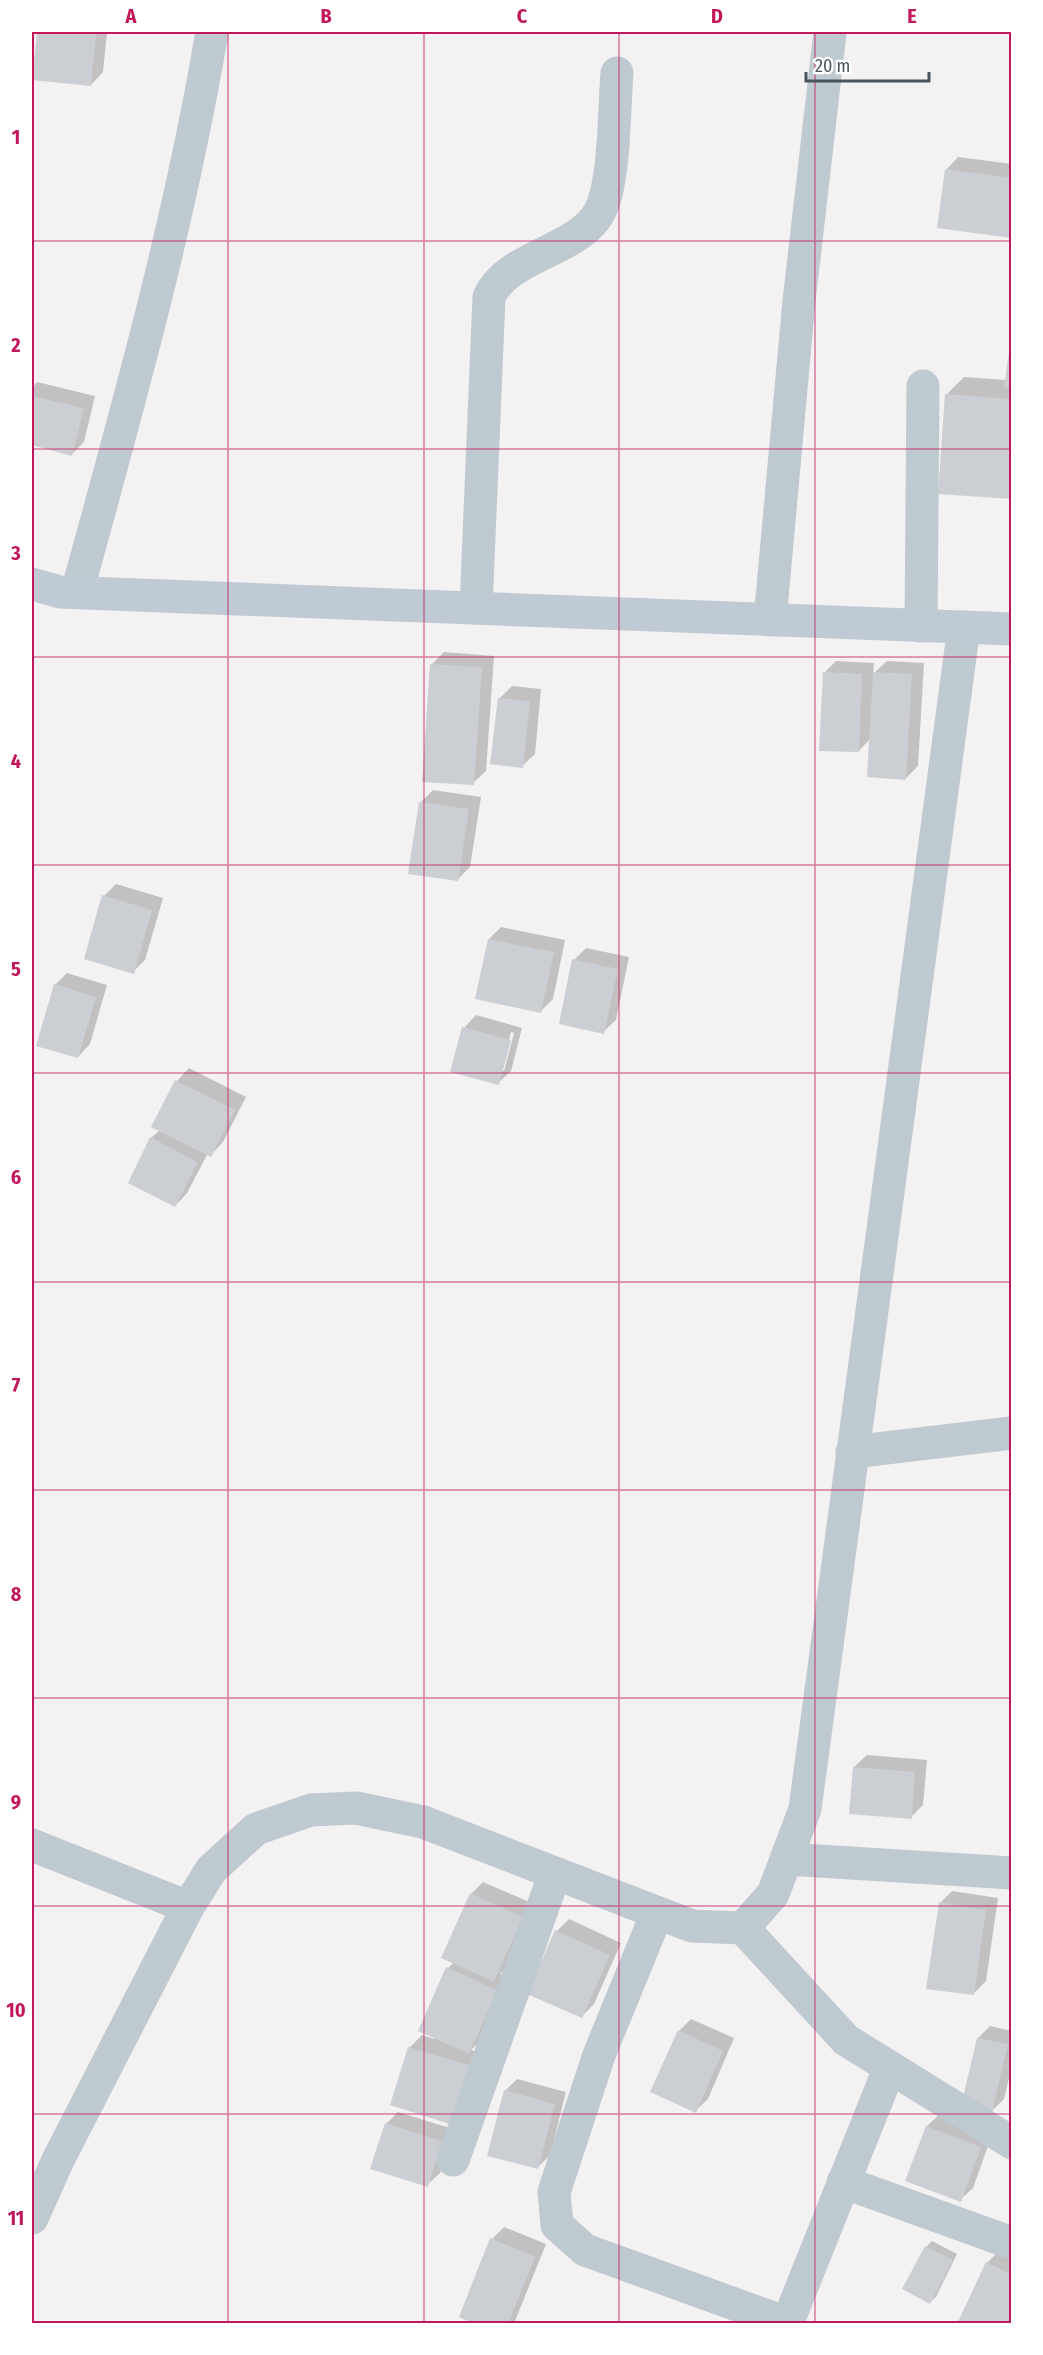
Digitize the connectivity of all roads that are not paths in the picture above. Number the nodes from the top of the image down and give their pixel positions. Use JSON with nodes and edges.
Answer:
{"nodes":[{"id":1,"x":212,"y":32,"type":"edge"},
{"id":2,"x":830,"y":32,"type":"edge"},
{"id":3,"x":617,"y":73,"type":"dead end"},
{"id":4,"x":923,"y":386,"type":"dead end"},
{"id":5,"x":32,"y":584,"type":"edge"},
{"id":6,"x":77,"y":592,"type":"junction"},
{"id":7,"x":476,"y":608,"type":"junction"},
{"id":8,"x":770,"y":620,"type":"junction"},
{"id":9,"x":921,"y":626,"type":"junction"},
{"id":10,"x":964,"y":627,"type":"junction"},
{"id":11,"x":1011,"y":629,"type":"edge"},
{"id":12,"x":1011,"y":1433,"type":"edge"},
{"id":13,"x":852,"y":1452,"type":"junction"},
{"id":14,"x":32,"y":1845,"type":"edge"},
{"id":15,"x":786,"y":1859,"type":"junction"},
{"id":16,"x":555,"y":1873,"type":"junction"},
{"id":17,"x":1011,"y":1873,"type":"edge"},
{"id":18,"x":188,"y":1907,"type":"junction"},
{"id":19,"x":657,"y":1912,"type":"junction"},
{"id":20,"x":743,"y":1928,"type":"junction"},
{"id":21,"x":890,"y":2067,"type":"junction"},
{"id":22,"x":1011,"y":2143,"type":"edge"},
{"id":23,"x":453,"y":2160,"type":"dead end"},
{"id":24,"x":843,"y":2182,"type":"junction"},
{"id":25,"x":32,"y":2218,"type":"edge"},
{"id":26,"x":1011,"y":2242,"type":"edge"},
{"id":27,"x":787,"y":2323,"type":"edge"}],
"edges":[{"from":1,"to":6,"type":"street"},
{"from":2,"to":8,"type":"street"},
{"from":3,"to":7,"type":"street"},
{"from":4,"to":9,"type":"street"},
{"from":5,"to":6,"type":"street"},
{"from":6,"to":7,"type":"street"},
{"from":7,"to":8,"type":"street"},
{"from":8,"to":9,"type":"street"},
{"from":9,"to":10,"type":"street"},
{"from":10,"to":11,"type":"street"},
{"from":10,"to":13,"type":"street"},
{"from":12,"to":13,"type":"street"},
{"from":13,"to":15,"type":"street"},
{"from":14,"to":18,"type":"street"},
{"from":15,"to":17,"type":"street"},
{"from":15,"to":20,"type":"street"},
{"from":16,"to":18,"type":"street"},
{"from":16,"to":19,"type":"street"},
{"from":16,"to":23,"type":"street"},
{"from":18,"to":25,"type":"street"},
{"from":19,"to":20,"type":"street"},
{"from":19,"to":27,"type":"street"},
{"from":20,"to":21,"type":"street"},
{"from":21,"to":22,"type":"street"},
{"from":21,"to":24,"type":"street"},
{"from":24,"to":26,"type":"street"},
{"from":24,"to":27,"type":"street"}]}
